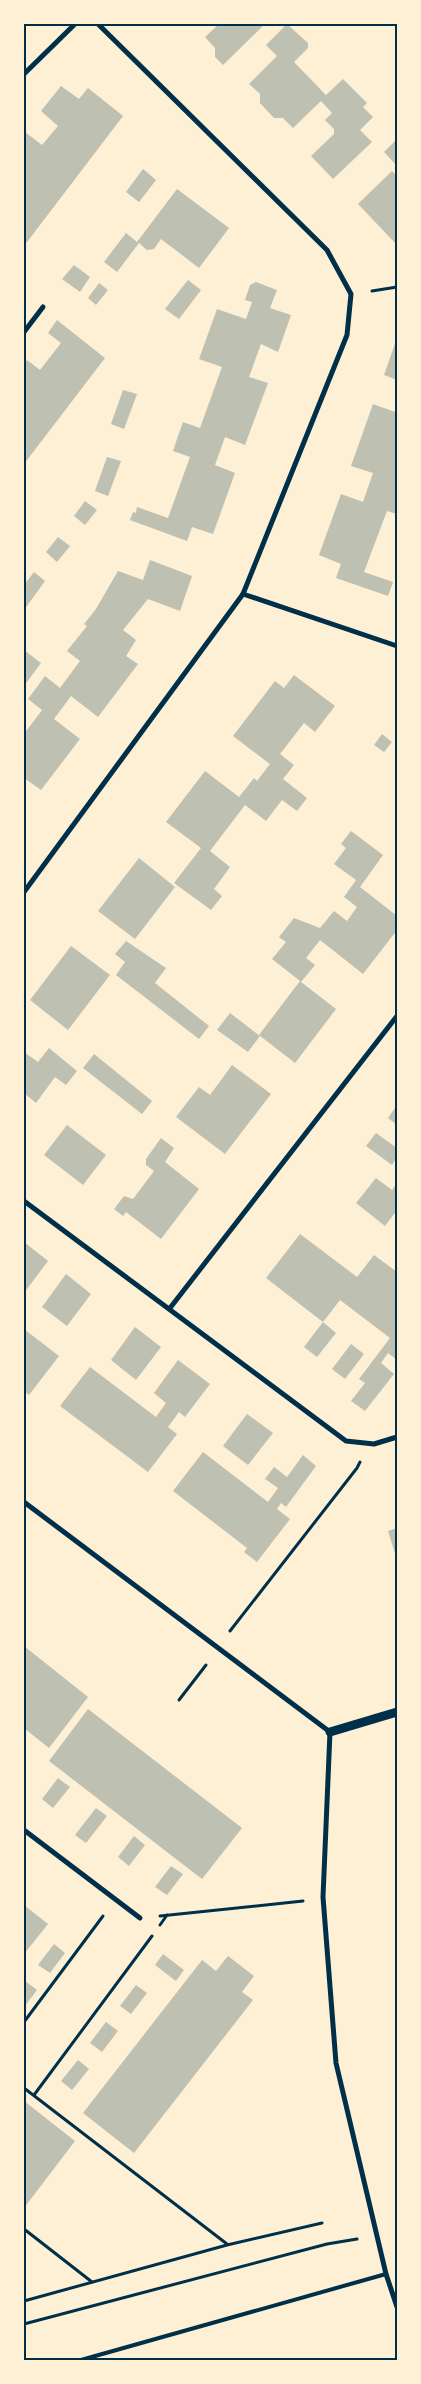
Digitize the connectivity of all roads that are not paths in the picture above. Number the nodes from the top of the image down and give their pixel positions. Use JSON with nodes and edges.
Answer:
{"nodes":[{"id":1,"x":75,"y":24,"type":"edge"},
{"id":2,"x":98,"y":24,"type":"edge"},
{"id":3,"x":24,"y":74,"type":"edge"},
{"id":4,"x":42,"y":307,"type":"dead end"},
{"id":5,"x":24,"y":332,"type":"edge"},
{"id":6,"x":243,"y":594,"type":"junction"},
{"id":7,"x":397,"y":646,"type":"edge"},
{"id":8,"x":24,"y":892,"type":"edge"},
{"id":9,"x":397,"y":1016,"type":"edge"},
{"id":10,"x":24,"y":1200,"type":"edge"},
{"id":11,"x":170,"y":1308,"type":"junction"},
{"id":12,"x":397,"y":1437,"type":"edge"},
{"id":13,"x":24,"y":1502,"type":"edge"},
{"id":14,"x":397,"y":1712,"type":"edge"},
{"id":15,"x":330,"y":1732,"type":"junction"},
{"id":16,"x":24,"y":1830,"type":"edge"},
{"id":17,"x":140,"y":1918,"type":"road end"},
{"id":18,"x":386,"y":2274,"type":"junction"},
{"id":19,"x":397,"y":2307,"type":"edge"},
{"id":20,"x":81,"y":2360,"type":"edge"}],
"edges":[{"from":1,"to":3,"type":"street"},
{"from":2,"to":6,"type":"street"},
{"from":4,"to":5,"type":"street"},
{"from":6,"to":7,"type":"street"},
{"from":6,"to":8,"type":"street"},
{"from":9,"to":11,"type":"street"},
{"from":10,"to":11,"type":"street"},
{"from":11,"to":12,"type":"street"},
{"from":13,"to":15,"type":"street"},
{"from":14,"to":15,"type":"street"},
{"from":15,"to":18,"type":"street"},
{"from":16,"to":17,"type":"street"},
{"from":18,"to":19,"type":"street"},
{"from":18,"to":20,"type":"lane"}]}
